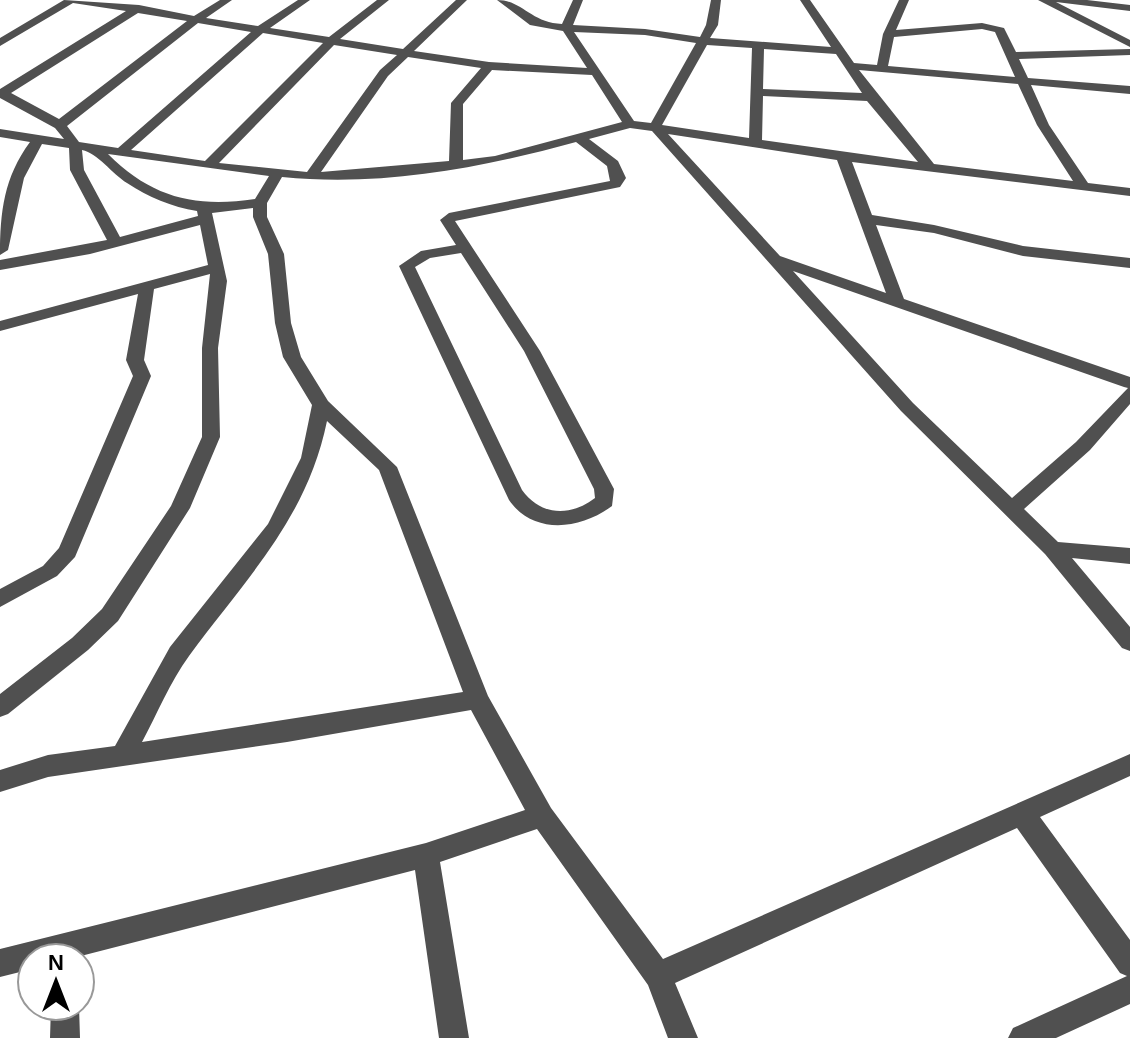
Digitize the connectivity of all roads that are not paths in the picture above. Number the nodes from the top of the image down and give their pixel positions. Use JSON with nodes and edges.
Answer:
{"nodes":[{"id":1,"x":72,"y":0,"type":"edge"},
{"id":2,"x":152,"y":0,"type":"edge"},
{"id":3,"x":227,"y":0,"type":"edge"},
{"id":4,"x":305,"y":0,"type":"edge"},
{"id":5,"x":384,"y":0,"type":"edge"},
{"id":6,"x":462,"y":0,"type":"edge"},
{"id":7,"x":502,"y":0,"type":"edge"},
{"id":8,"x":578,"y":0,"type":"edge"},
{"id":9,"x":716,"y":0,"type":"edge"},
{"id":10,"x":805,"y":0,"type":"edge"},
{"id":11,"x":904,"y":0,"type":"edge"},
{"id":12,"x":1043,"y":0,"type":"edge"},
{"id":13,"x":1059,"y":0,"type":"edge"},
{"id":14,"x":1130,"y":8,"type":"edge"},
{"id":15,"x":135,"y":10,"type":"junction"},
{"id":16,"x":195,"y":20,"type":"junction"},
{"id":17,"x":566,"y":28,"type":"junction"},
{"id":18,"x":261,"y":29,"type":"junction"},
{"id":19,"x":889,"y":34,"type":"junction"},
{"id":20,"x":1113,"y":34,"type":"junction"},
{"id":21,"x":1130,"y":34,"type":"edge"},
{"id":22,"x":332,"y":40,"type":"junction"},
{"id":23,"x":704,"y":41,"type":"junction"},
{"id":24,"x":0,"y":43,"type":"edge"},
{"id":25,"x":1130,"y":44,"type":"edge"},
{"id":26,"x":758,"y":46,"type":"junction"},
{"id":27,"x":406,"y":51,"type":"junction"},
{"id":28,"x":838,"y":51,"type":"junction"},
{"id":29,"x":1130,"y":52,"type":"edge"},
{"id":30,"x":1013,"y":56,"type":"junction"},
{"id":31,"x":489,"y":66,"type":"junction"},
{"id":32,"x":848,"y":66,"type":"junction"},
{"id":33,"x":882,"y":68,"type":"junction"},
{"id":34,"x":594,"y":72,"type":"junction"},
{"id":35,"x":1025,"y":83,"type":"junction"},
{"id":36,"x":3,"y":90,"type":"edge"},
{"id":37,"x":1130,"y":90,"type":"edge"},
{"id":38,"x":758,"y":92,"type":"junction"},
{"id":39,"x":871,"y":97,"type":"junction"},
{"id":40,"x":630,"y":124,"type":"junction"},
{"id":41,"x":60,"y":125,"type":"junction"},
{"id":42,"x":655,"y":127,"type":"junction"},
{"id":43,"x":0,"y":133,"type":"edge"},
{"id":44,"x":39,"y":139,"type":"junction"},
{"id":45,"x":580,"y":139,"type":"junction"},
{"id":46,"x":755,"y":142,"type":"junction"},
{"id":47,"x":75,"y":145,"type":"junction"},
{"id":48,"x":96,"y":149,"type":"junction"},
{"id":49,"x":121,"y":152,"type":"junction"},
{"id":50,"x":843,"y":157,"type":"junction"},
{"id":51,"x":208,"y":166,"type":"junction"},
{"id":52,"x":456,"y":167,"type":"junction"},
{"id":53,"x":929,"y":167,"type":"junction"},
{"id":54,"x":278,"y":173,"type":"junction"},
{"id":55,"x":311,"y":176,"type":"junction"},
{"id":56,"x":1083,"y":186,"type":"junction"},
{"id":57,"x":1130,"y":192,"type":"edge"},
{"id":58,"x":260,"y":203,"type":"junction"},
{"id":59,"x":205,"y":213,"type":"junction"},
{"id":60,"x":867,"y":219,"type":"junction"},
{"id":61,"x":116,"y":243,"type":"junction"},
{"id":62,"x":465,"y":248,"type":"junction"},
{"id":63,"x":0,"y":250,"type":"edge"},
{"id":64,"x":772,"y":259,"type":"junction"},
{"id":65,"x":1130,"y":263,"type":"edge"},
{"id":66,"x":0,"y":265,"type":"edge"},
{"id":67,"x":216,"y":268,"type":"junction"},
{"id":68,"x":147,"y":286,"type":"junction"},
{"id":69,"x":897,"y":302,"type":"junction"},
{"id":70,"x":0,"y":326,"type":"edge"},
{"id":71,"x":1130,"y":383,"type":"edge"},
{"id":72,"x":1130,"y":393,"type":"edge"},
{"id":73,"x":321,"y":405,"type":"junction"},
{"id":74,"x":1013,"y":508,"type":"junction"},
{"id":75,"x":1052,"y":549,"type":"junction"},
{"id":76,"x":1130,"y":556,"type":"edge"},
{"id":77,"x":0,"y":599,"type":"edge"},
{"id":78,"x":1130,"y":642,"type":"edge"},
{"id":79,"x":477,"y":699,"type":"junction"},
{"id":80,"x":0,"y":707,"type":"edge"},
{"id":81,"x":123,"y":754,"type":"junction"},
{"id":82,"x":1130,"y":765,"type":"edge"},
{"id":83,"x":0,"y":781,"type":"edge"},
{"id":84,"x":1023,"y":815,"type":"junction"},
{"id":85,"x":542,"y":816,"type":"junction"},
{"id":86,"x":426,"y":855,"type":"junction"},
{"id":87,"x":96,"y":943,"type":"edge"},
{"id":88,"x":1130,"y":963,"type":"edge"},
{"id":89,"x":658,"y":976,"type":"junction"},
{"id":90,"x":1130,"y":989,"type":"edge"},
{"id":91,"x":678,"y":1037,"type":"edge"},
{"id":92,"x":454,"y":1038,"type":"edge"},
{"id":93,"x":1023,"y":1038,"type":"edge"}],
"edges":[{"from":1,"to":15,"type":"street"},
{"from":1,"to":24,"type":"street"},
{"from":2,"to":15,"type":"street"},
{"from":3,"to":16,"type":"street"},
{"from":4,"to":18,"type":"street"},
{"from":5,"to":22,"type":"street"},
{"from":6,"to":27,"type":"street"},
{"from":7,"to":17,"type":"street"},
{"from":8,"to":17,"type":"street"},
{"from":9,"to":23,"type":"street"},
{"from":10,"to":28,"type":"street"},
{"from":11,"to":19,"type":"street"},
{"from":12,"to":20,"type":"street"},
{"from":13,"to":14,"type":"street"},
{"from":15,"to":16,"type":"street"},
{"from":15,"to":36,"type":"street"},
{"from":16,"to":18,"type":"street"},
{"from":16,"to":41,"type":"street"},
{"from":17,"to":23,"type":"street"},
{"from":17,"to":34,"type":"street"},
{"from":18,"to":22,"type":"street"},
{"from":18,"to":49,"type":"street"},
{"from":19,"to":30,"type":"street"},
{"from":19,"to":33,"type":"street"},
{"from":20,"to":21,"type":"street"},
{"from":20,"to":25,"type":"street"},
{"from":22,"to":27,"type":"street"},
{"from":22,"to":51,"type":"street"},
{"from":23,"to":26,"type":"street"},
{"from":23,"to":42,"type":"street"},
{"from":26,"to":28,"type":"street"},
{"from":26,"to":38,"type":"street"},
{"from":27,"to":31,"type":"street"},
{"from":27,"to":55,"type":"street"},
{"from":28,"to":32,"type":"street"},
{"from":29,"to":30,"type":"street"},
{"from":30,"to":35,"type":"street"},
{"from":31,"to":34,"type":"street"},
{"from":31,"to":52,"type":"street"},
{"from":32,"to":33,"type":"street"},
{"from":32,"to":39,"type":"street"},
{"from":33,"to":35,"type":"street"},
{"from":34,"to":40,"type":"street"},
{"from":35,"to":37,"type":"street"},
{"from":35,"to":56,"type":"street"},
{"from":36,"to":41,"type":"street"},
{"from":38,"to":39,"type":"street"},
{"from":38,"to":46,"type":"street"},
{"from":39,"to":53,"type":"street"},
{"from":40,"to":42,"type":"street"},
{"from":40,"to":45,"type":"street"},
{"from":41,"to":47,"type":"street"},
{"from":42,"to":46,"type":"street"},
{"from":42,"to":64,"type":"street"},
{"from":43,"to":44,"type":"street"},
{"from":44,"to":47,"type":"street"},
{"from":44,"to":63,"type":"street"},
{"from":45,"to":52,"type":"street"},
{"from":45,"to":62,"type":"street"},
{"from":46,"to":50,"type":"street"},
{"from":47,"to":48,"type":"street"},
{"from":47,"to":61,"type":"street"},
{"from":48,"to":49,"type":"street"},
{"from":48,"to":59,"type":"street"},
{"from":49,"to":51,"type":"street"},
{"from":50,"to":53,"type":"street"},
{"from":50,"to":60,"type":"street"},
{"from":51,"to":54,"type":"street"},
{"from":52,"to":55,"type":"street"},
{"from":53,"to":56,"type":"street"},
{"from":54,"to":55,"type":"street"},
{"from":54,"to":58,"type":"street"},
{"from":56,"to":57,"type":"street"},
{"from":58,"to":59,"type":"street"},
{"from":58,"to":73,"type":"street"},
{"from":59,"to":61,"type":"street"},
{"from":59,"to":67,"type":"street"},
{"from":60,"to":65,"type":"street"},
{"from":60,"to":69,"type":"street"},
{"from":61,"to":66,"type":"street"},
{"from":62,"to":62,"type":"street"},
{"from":64,"to":69,"type":"street"},
{"from":64,"to":74,"type":"street"},
{"from":67,"to":68,"type":"street"},
{"from":67,"to":80,"type":"street"},
{"from":68,"to":70,"type":"street"},
{"from":68,"to":77,"type":"street"},
{"from":69,"to":71,"type":"street"},
{"from":72,"to":74,"type":"street"},
{"from":73,"to":79,"type":"street"},
{"from":73,"to":81,"type":"street"},
{"from":74,"to":75,"type":"street"},
{"from":75,"to":76,"type":"street"},
{"from":75,"to":78,"type":"street"},
{"from":79,"to":81,"type":"street"},
{"from":79,"to":85,"type":"street"},
{"from":81,"to":83,"type":"street"},
{"from":82,"to":84,"type":"street"},
{"from":84,"to":88,"type":"street"},
{"from":84,"to":89,"type":"street"},
{"from":85,"to":86,"type":"street"},
{"from":85,"to":89,"type":"street"},
{"from":86,"to":87,"type":"street"},
{"from":86,"to":92,"type":"street"},
{"from":89,"to":91,"type":"street"},
{"from":90,"to":93,"type":"street"}]}
